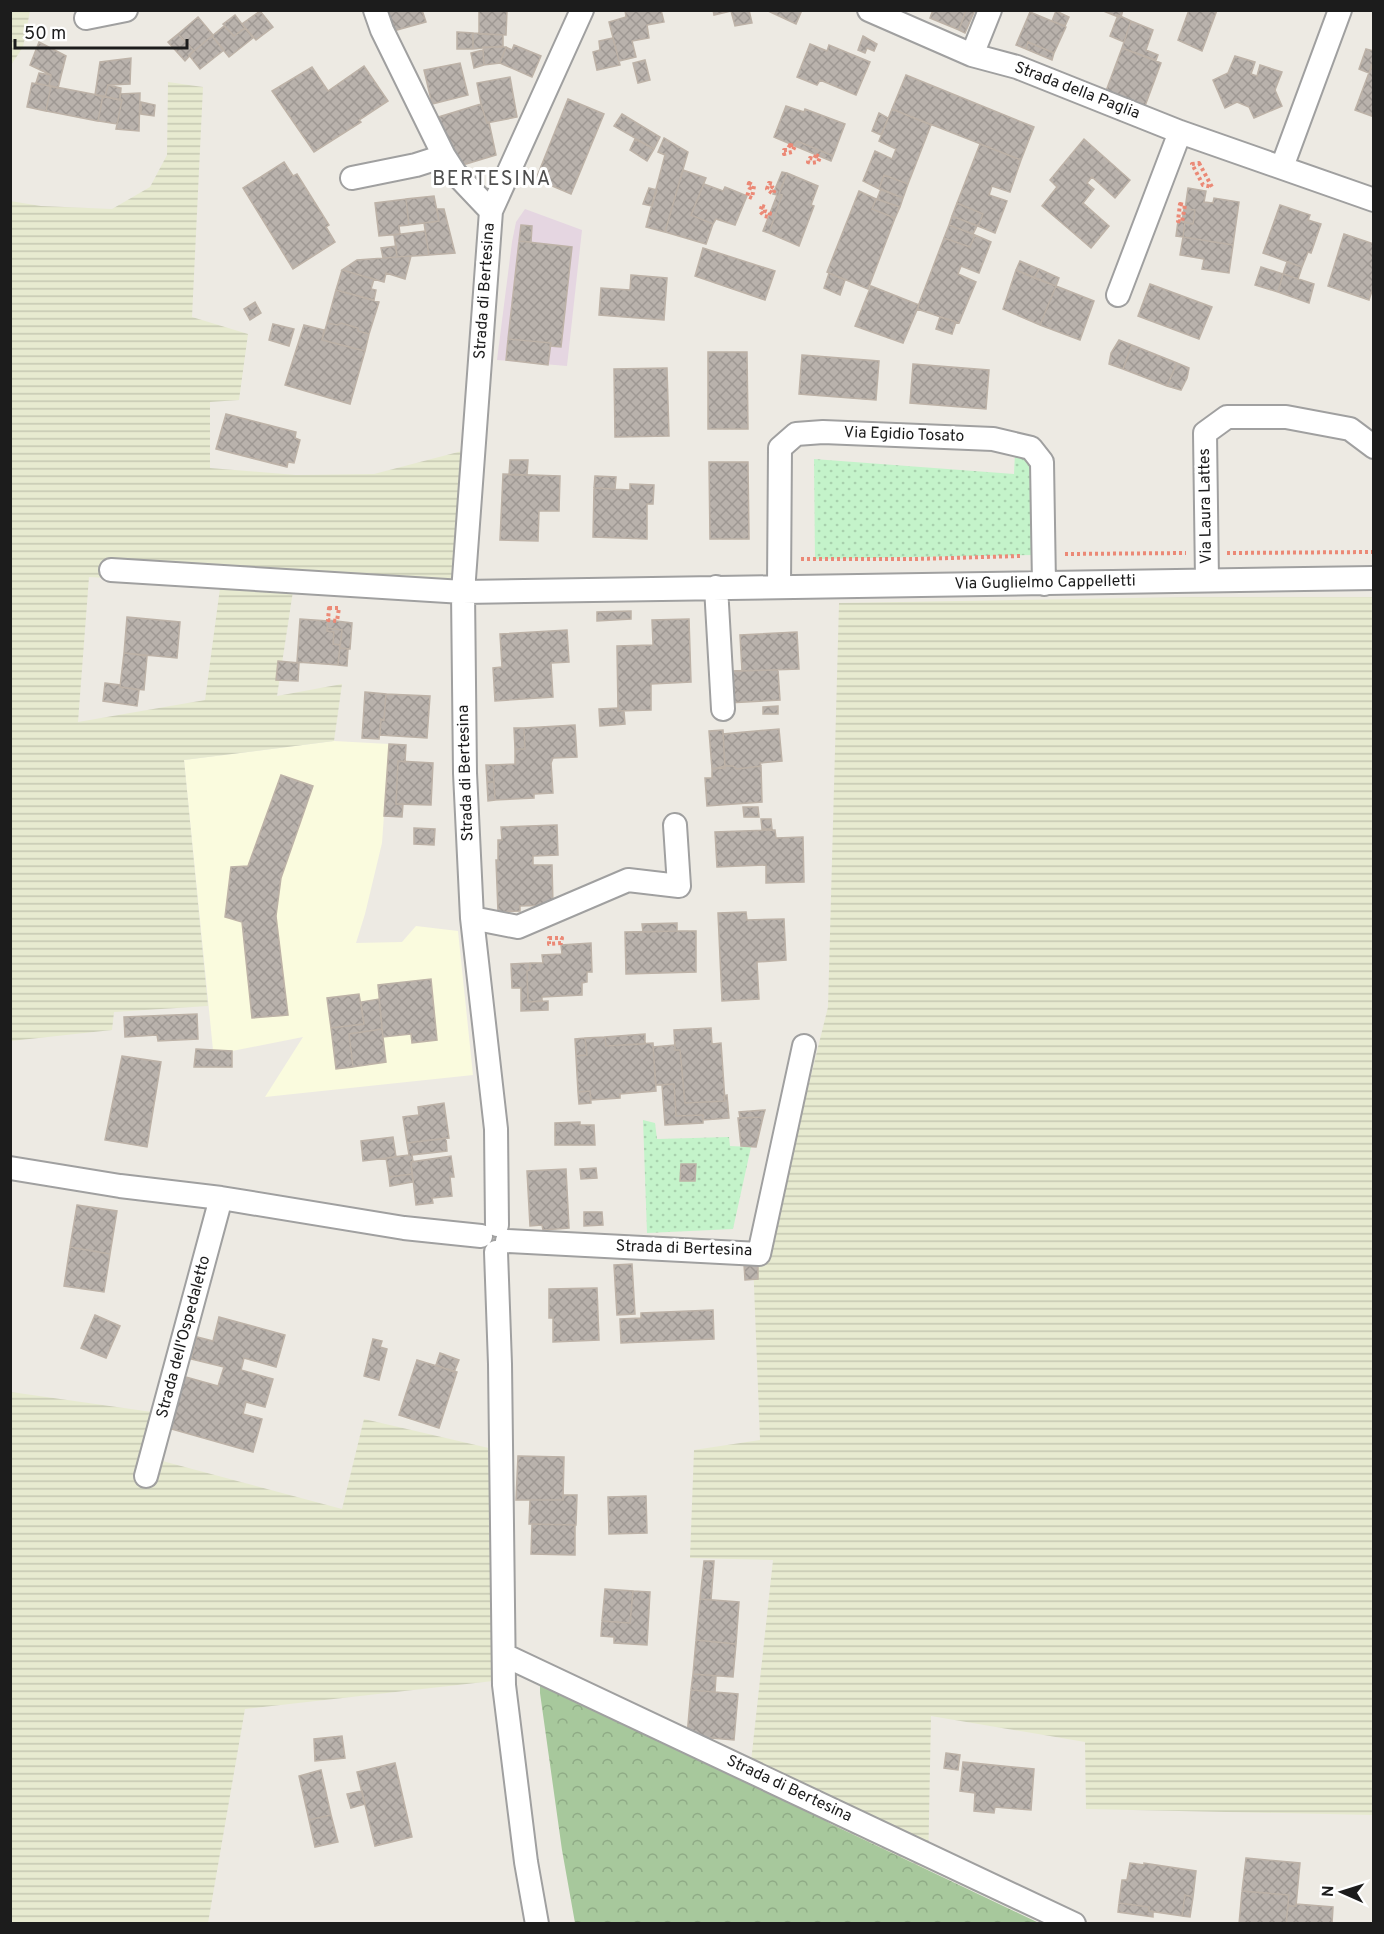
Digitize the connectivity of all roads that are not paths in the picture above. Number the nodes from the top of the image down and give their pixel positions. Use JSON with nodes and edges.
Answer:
{"nodes":[{"id":1,"x":126,"y":10,"type":"edge"},
{"id":2,"x":375,"y":10,"type":"edge"},
{"id":3,"x":582,"y":10,"type":"edge"},
{"id":4,"x":869,"y":10,"type":"edge"},
{"id":5,"x":990,"y":10,"type":"edge"},
{"id":6,"x":1340,"y":10,"type":"edge"},
{"id":7,"x":86,"y":18,"type":"dead end"},
{"id":8,"x":972,"y":55,"type":"junction"},
{"id":9,"x":1180,"y":132,"type":"junction"},
{"id":10,"x":444,"y":156,"type":"junction"},
{"id":11,"x":1282,"y":166,"type":"junction"},
{"id":12,"x":352,"y":178,"type":"dead end"},
{"id":13,"x":1374,"y":200,"type":"edge"},
{"id":14,"x":491,"y":211,"type":"junction"},
{"id":15,"x":1118,"y":295,"type":"dead end"},
{"id":16,"x":1374,"y":447,"type":"edge"},
{"id":17,"x":111,"y":570,"type":"dead end"},
{"id":18,"x":1374,"y":578,"type":"edge"},
{"id":19,"x":1207,"y":580,"type":"junction"},
{"id":20,"x":1044,"y":584,"type":"junction"},
{"id":21,"x":716,"y":587,"type":"junction"},
{"id":22,"x":779,"y":587,"type":"junction"},
{"id":23,"x":464,"y":592,"type":"junction"},
{"id":24,"x":723,"y":709,"type":"dead end"},
{"id":25,"x":675,"y":825,"type":"dead end"},
{"id":26,"x":472,"y":918,"type":"junction"},
{"id":27,"x":804,"y":1046,"type":"dead end"},
{"id":28,"x":10,"y":1167,"type":"edge"},
{"id":29,"x":221,"y":1198,"type":"junction"},
{"id":30,"x":495,"y":1239,"type":"junction"},
{"id":31,"x":146,"y":1476,"type":"dead end"},
{"id":32,"x":504,"y":1655,"type":"junction"},
{"id":33,"x":537,"y":1923,"type":"edge"},
{"id":34,"x":1074,"y":1923,"type":"edge"}],
"edges":[{"from":1,"to":7,"type":"street"},
{"from":2,"to":10,"type":"street"},
{"from":3,"to":14,"type":"street","name":"Strada di Bertesina"},
{"from":4,"to":8,"type":"street","name":"Strada della Paglia"},
{"from":5,"to":8,"type":"street"},
{"from":6,"to":11,"type":"street"},
{"from":8,"to":9,"type":"street","name":"Strada della Paglia"},
{"from":9,"to":11,"type":"street","name":"Strada della Paglia"},
{"from":9,"to":15,"type":"street"},
{"from":10,"to":12,"type":"street"},
{"from":10,"to":14,"type":"street"},
{"from":11,"to":13,"type":"street","name":"Strada della Paglia"},
{"from":14,"to":23,"type":"street","name":"Strada di Bertesina"},
{"from":16,"to":19,"type":"street","name":"Via Laura Lattes"},
{"from":17,"to":23,"type":"street"},
{"from":18,"to":19,"type":"street","name":"Via Guglielmo Cappelletti"},
{"from":19,"to":20,"type":"street","name":"Via Guglielmo Cappelletti"},
{"from":20,"to":22,"type":"street","name":"Via Guglielmo Cappelletti"},
{"from":20,"to":22,"type":"street","name":"Via Egidio Tosato"},
{"from":21,"to":22,"type":"street","name":"Via Guglielmo Cappelletti"},
{"from":21,"to":23,"type":"street","name":"Via Guglielmo Cappelletti"},
{"from":21,"to":24,"type":"street"},
{"from":23,"to":26,"type":"street","name":"Strada di Bertesina"},
{"from":25,"to":26,"type":"street"},
{"from":26,"to":30,"type":"street","name":"Strada di Bertesina"},
{"from":27,"to":30,"type":"street","name":"Strada di Bertesina"},
{"from":28,"to":29,"type":"street"},
{"from":29,"to":30,"type":"street"},
{"from":29,"to":31,"type":"street","name":"Strada dell'Ospedaletto"},
{"from":30,"to":32,"type":"street","name":"Strada di Bertesina"},
{"from":32,"to":33,"type":"street","name":"Strada di Bertesina"},
{"from":32,"to":34,"type":"street","name":"Strada di Bertesina"}]}
